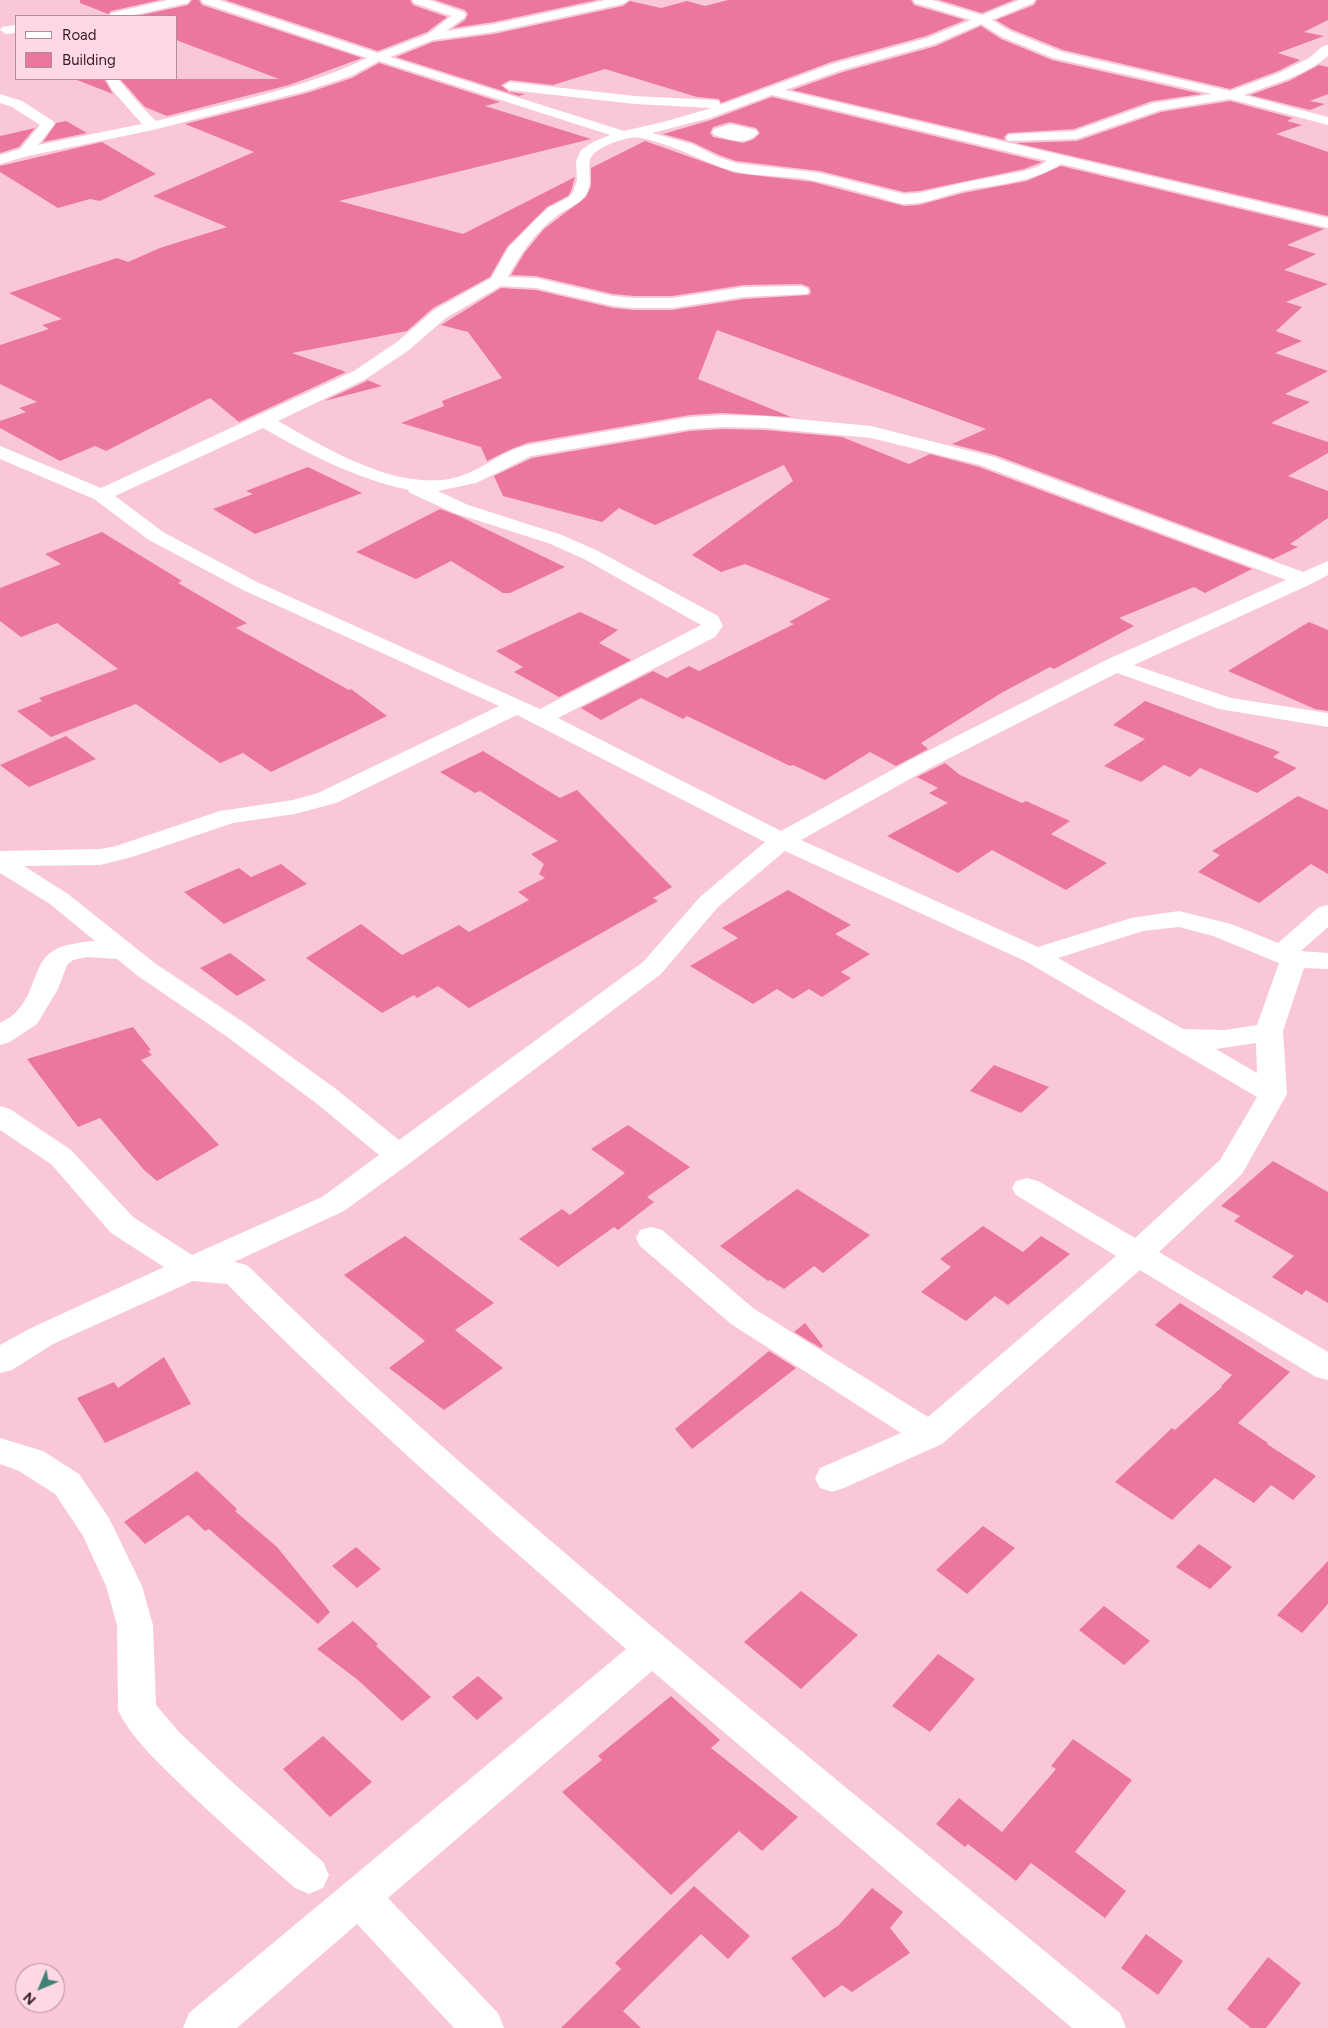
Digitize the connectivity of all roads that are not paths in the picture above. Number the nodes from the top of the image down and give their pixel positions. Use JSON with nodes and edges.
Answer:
{"nodes":[{"id":1,"x":184,"y":0,"type":"edge"},
{"id":2,"x":206,"y":0,"type":"edge"},
{"id":3,"x":418,"y":0,"type":"edge"},
{"id":4,"x":623,"y":0,"type":"edge"},
{"id":5,"x":919,"y":0,"type":"edge"},
{"id":6,"x":1029,"y":0,"type":"edge"},
{"id":7,"x":119,"y":15,"type":"edge"},
{"id":8,"x":981,"y":19,"type":"junction"},
{"id":9,"x":430,"y":37,"type":"junction"},
{"id":10,"x":1328,"y":48,"type":"edge"},
{"id":11,"x":378,"y":57,"type":"junction"},
{"id":12,"x":112,"y":80,"type":"edge"},
{"id":13,"x":466,"y":85,"type":"junction"},
{"id":14,"x":771,"y":91,"type":"junction"},
{"id":15,"x":1231,"y":95,"type":"junction"},
{"id":16,"x":0,"y":98,"type":"edge"},
{"id":17,"x":734,"y":104,"type":"junction"},
{"id":18,"x":1328,"y":121,"type":"edge"},
{"id":19,"x":153,"y":126,"type":"junction"},
{"id":20,"x":628,"y":134,"type":"junction"},
{"id":21,"x":974,"y":139,"type":"junction"},
{"id":22,"x":25,"y":152,"type":"junction"},
{"id":23,"x":1059,"y":159,"type":"junction"},
{"id":24,"x":0,"y":160,"type":"edge"},
{"id":25,"x":1328,"y":223,"type":"edge"},
{"id":26,"x":498,"y":281,"type":"junction"},
{"id":27,"x":801,"y":291,"type":"dead end"},
{"id":28,"x":264,"y":421,"type":"junction"},
{"id":29,"x":0,"y":452,"type":"edge"},
{"id":30,"x":409,"y":486,"type":"junction"},
{"id":31,"x":101,"y":495,"type":"junction"},
{"id":32,"x":1328,"y":567,"type":"edge"},
{"id":33,"x":1304,"y":580,"type":"junction"},
{"id":34,"x":1114,"y":665,"type":"junction"},
{"id":35,"x":517,"y":706,"type":"junction"},
{"id":36,"x":540,"y":718,"type":"junction"},
{"id":37,"x":1328,"y":720,"type":"edge"},
{"id":38,"x":782,"y":841,"type":"junction"},
{"id":39,"x":0,"y":860,"type":"edge"},
{"id":40,"x":1328,"y":913,"type":"edge"},
{"id":41,"x":122,"y":951,"type":"junction"},
{"id":42,"x":1036,"y":956,"type":"junction"},
{"id":43,"x":1288,"y":957,"type":"junction"},
{"id":44,"x":1328,"y":961,"type":"edge"},
{"id":45,"x":1269,"y":1031,"type":"junction"},
{"id":46,"x":0,"y":1036,"type":"edge"},
{"id":47,"x":1176,"y":1038,"type":"junction"},
{"id":48,"x":1273,"y":1094,"type":"junction"},
{"id":49,"x":0,"y":1116,"type":"edge"},
{"id":50,"x":400,"y":1156,"type":"junction"},
{"id":51,"x":1027,"y":1188,"type":"dead end"},
{"id":52,"x":651,"y":1238,"type":"dead end"},
{"id":53,"x":1139,"y":1253,"type":"junction"},
{"id":54,"x":190,"y":1269,"type":"junction"},
{"id":55,"x":0,"y":1361,"type":"edge"},
{"id":56,"x":1328,"y":1368,"type":"edge"},
{"id":57,"x":930,"y":1435,"type":"junction"},
{"id":58,"x":0,"y":1451,"type":"edge"},
{"id":59,"x":832,"y":1478,"type":"dead end"},
{"id":60,"x":652,"y":1649,"type":"junction"},
{"id":61,"x":309,"y":1875,"type":"dead end"},
{"id":62,"x":358,"y":1896,"type":"junction"},
{"id":63,"x":204,"y":2028,"type":"edge"},
{"id":64,"x":483,"y":2028,"type":"edge"},
{"id":65,"x":1105,"y":2028,"type":"edge"}],
"edges":[{"from":1,"to":7,"type":"street"},
{"from":2,"to":11,"type":"street"},
{"from":3,"to":9,"type":"street"},
{"from":4,"to":9,"type":"street"},
{"from":5,"to":8,"type":"street"},
{"from":6,"to":8,"type":"street"},
{"from":8,"to":14,"type":"street"},
{"from":8,"to":15,"type":"street"},
{"from":9,"to":11,"type":"street"},
{"from":10,"to":15,"type":"street"},
{"from":11,"to":13,"type":"street"},
{"from":11,"to":19,"type":"street"},
{"from":12,"to":19,"type":"street"},
{"from":13,"to":17,"type":"street"},
{"from":13,"to":20,"type":"street"},
{"from":14,"to":17,"type":"street"},
{"from":14,"to":21,"type":"street"},
{"from":15,"to":18,"type":"street"},
{"from":15,"to":21,"type":"street"},
{"from":16,"to":22,"type":"street"},
{"from":17,"to":20,"type":"street"},
{"from":19,"to":22,"type":"street"},
{"from":20,"to":23,"type":"street"},
{"from":20,"to":26,"type":"street"},
{"from":21,"to":23,"type":"street"},
{"from":22,"to":24,"type":"street"},
{"from":23,"to":25,"type":"street"},
{"from":26,"to":27,"type":"street"},
{"from":26,"to":28,"type":"street"},
{"from":28,"to":30,"type":"street"},
{"from":28,"to":31,"type":"street"},
{"from":29,"to":31,"type":"street"},
{"from":30,"to":33,"type":"street"},
{"from":30,"to":36,"type":"street"},
{"from":31,"to":35,"type":"street"},
{"from":32,"to":33,"type":"street"},
{"from":33,"to":34,"type":"street"},
{"from":34,"to":37,"type":"street"},
{"from":34,"to":38,"type":"street"},
{"from":35,"to":36,"type":"street"},
{"from":35,"to":39,"type":"street"},
{"from":36,"to":38,"type":"street"},
{"from":38,"to":42,"type":"street"},
{"from":38,"to":50,"type":"street"},
{"from":39,"to":41,"type":"street"},
{"from":40,"to":43,"type":"street"},
{"from":41,"to":46,"type":"street"},
{"from":41,"to":50,"type":"street"},
{"from":42,"to":43,"type":"street"},
{"from":42,"to":47,"type":"street"},
{"from":43,"to":44,"type":"street"},
{"from":43,"to":45,"type":"street"},
{"from":45,"to":47,"type":"street"},
{"from":45,"to":48,"type":"street"},
{"from":47,"to":48,"type":"street"},
{"from":48,"to":53,"type":"street"},
{"from":49,"to":54,"type":"street"},
{"from":50,"to":54,"type":"street"},
{"from":51,"to":53,"type":"street"},
{"from":52,"to":57,"type":"street"},
{"from":53,"to":56,"type":"street"},
{"from":53,"to":57,"type":"street"},
{"from":54,"to":55,"type":"street"},
{"from":54,"to":60,"type":"street"},
{"from":57,"to":59,"type":"street"},
{"from":58,"to":61,"type":"street"},
{"from":60,"to":62,"type":"street"},
{"from":60,"to":65,"type":"street"},
{"from":62,"to":63,"type":"street"},
{"from":62,"to":64,"type":"street"}]}
